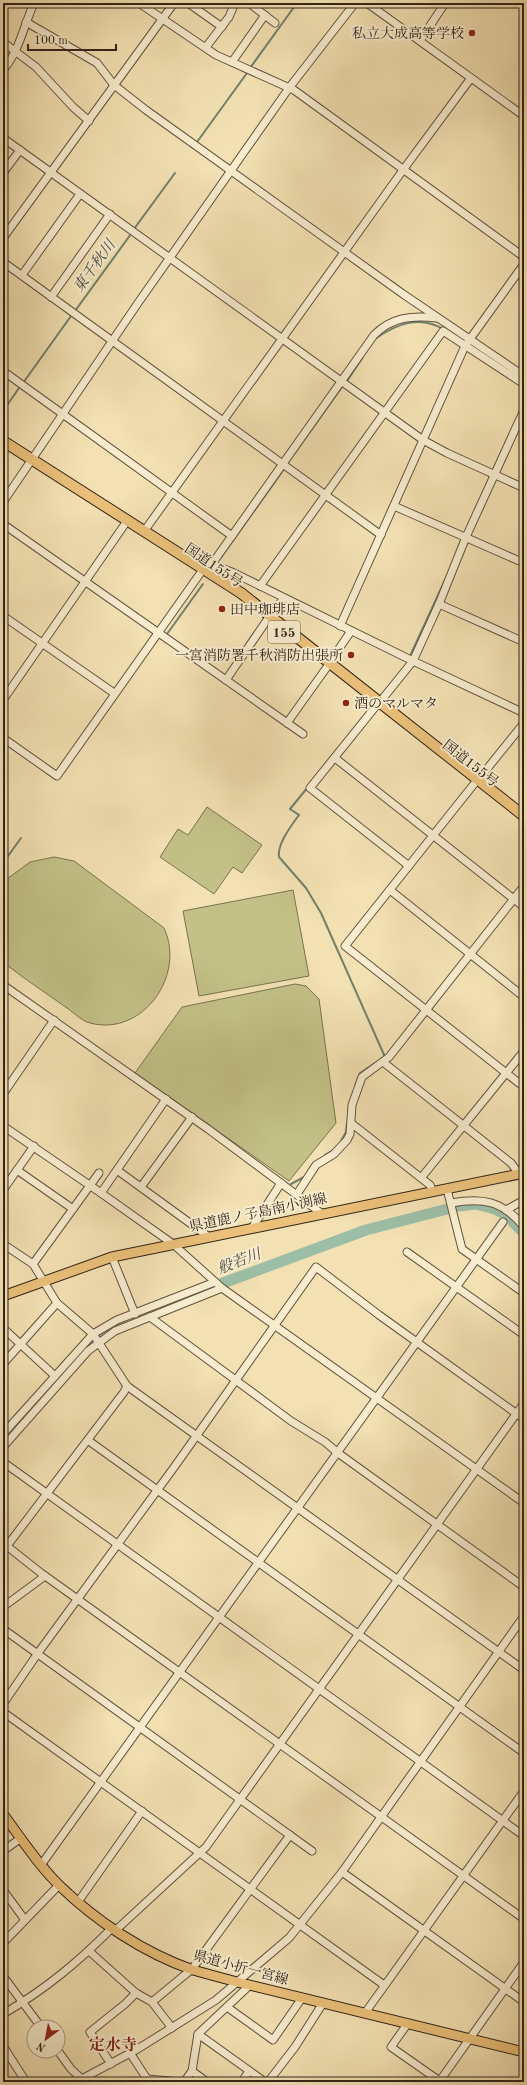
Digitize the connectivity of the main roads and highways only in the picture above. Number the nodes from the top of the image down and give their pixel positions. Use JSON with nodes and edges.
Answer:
{"nodes":[{"id":1,"x":3,"y":441,"type":"edge"},
{"id":2,"x":31,"y":459,"type":"junction"},
{"id":3,"x":205,"y":568,"type":"junction"},
{"id":4,"x":476,"y":782,"type":"junction"},
{"id":5,"x":524,"y":816,"type":"edge"},
{"id":6,"x":524,"y":823,"type":"edge"},
{"id":7,"x":522,"y":1173,"type":"edge"},
{"id":8,"x":3,"y":1296,"type":"edge"},
{"id":9,"x":3,"y":1814,"type":"edge"},
{"id":10,"x":524,"y":2052,"type":"edge"}],
"edges":[{"from":1,"to":2,"type":"highway","name":"国道155号","number":"155"},
{"from":2,"to":3,"type":"highway","name":"国道155号","number":"155"},
{"from":2,"to":3,"type":"highway","name":"国道155号","number":"155"},
{"from":3,"to":4,"type":"highway","name":"国道155号","number":"155"},
{"from":4,"to":5,"type":"highway","name":"国道155号","number":"155"},
{"from":4,"to":6,"type":"highway","name":"国道155号","number":"155"},
{"from":7,"to":8,"type":"main road","name":"県道鹿ノ子島南小渕線"},
{"from":9,"to":10,"type":"main road","name":"県道小折一宮線"}]}
